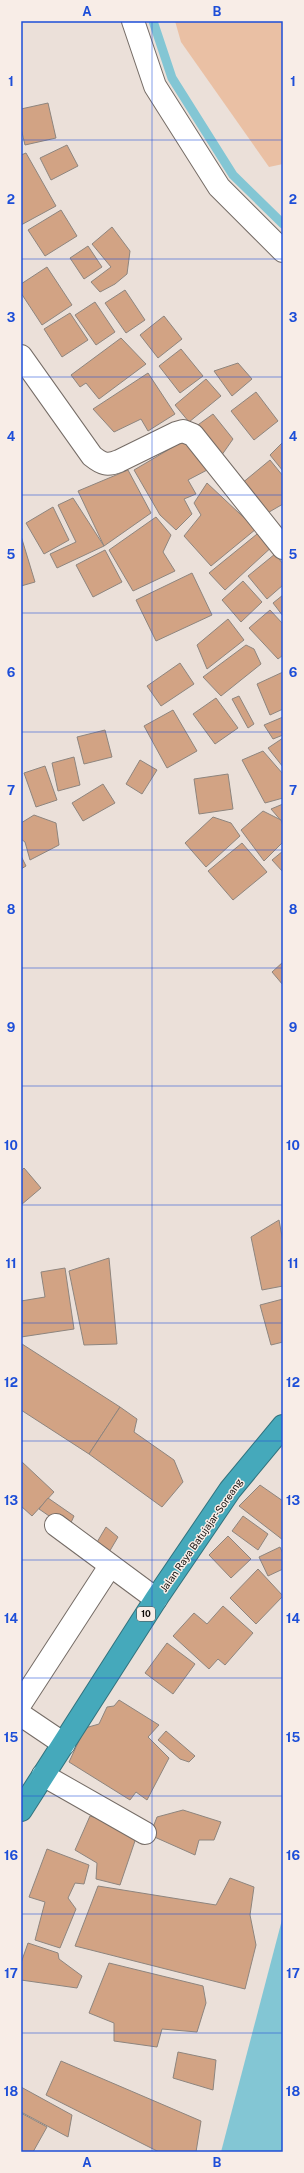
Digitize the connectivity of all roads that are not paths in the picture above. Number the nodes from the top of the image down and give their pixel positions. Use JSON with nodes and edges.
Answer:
{"nodes":[{"id":1,"x":133,"y":21,"type":"edge"},
{"id":2,"x":283,"y":251,"type":"edge"},
{"id":3,"x":21,"y":356,"type":"edge"},
{"id":4,"x":283,"y":548,"type":"edge"},
{"id":5,"x":283,"y":1426,"type":"edge"},
{"id":6,"x":56,"y":1526,"type":"dead end"},
{"id":7,"x":110,"y":1566,"type":"junction"},
{"id":8,"x":156,"y":1599,"type":"junction"},
{"id":9,"x":21,"y":1703,"type":"edge"},
{"id":10,"x":21,"y":1715,"type":"edge"},
{"id":11,"x":64,"y":1744,"type":"junction"},
{"id":12,"x":43,"y":1775,"type":"junction"},
{"id":13,"x":21,"y":1810,"type":"edge"},
{"id":14,"x":145,"y":1833,"type":"dead end"}],
"edges":[{"from":1,"to":2,"type":"street"},
{"from":3,"to":4,"type":"street"},
{"from":5,"to":8,"type":"highway","name":"Jalan Raya Batujajar-Soreang","number":"10"},
{"from":6,"to":7,"type":"street"},
{"from":7,"to":8,"type":"street"},
{"from":7,"to":9,"type":"street"},
{"from":8,"to":11,"type":"highway","name":"Jalan Raya Batujajar-Soreang","number":"10"},
{"from":10,"to":11,"type":"street"},
{"from":11,"to":12,"type":"highway","name":"Jalan Raya Batujajar-Soreang","number":"10"},
{"from":12,"to":13,"type":"highway","name":"Jalan Raya Batujajar-Soreang","number":"10"},
{"from":12,"to":14,"type":"street"}]}
